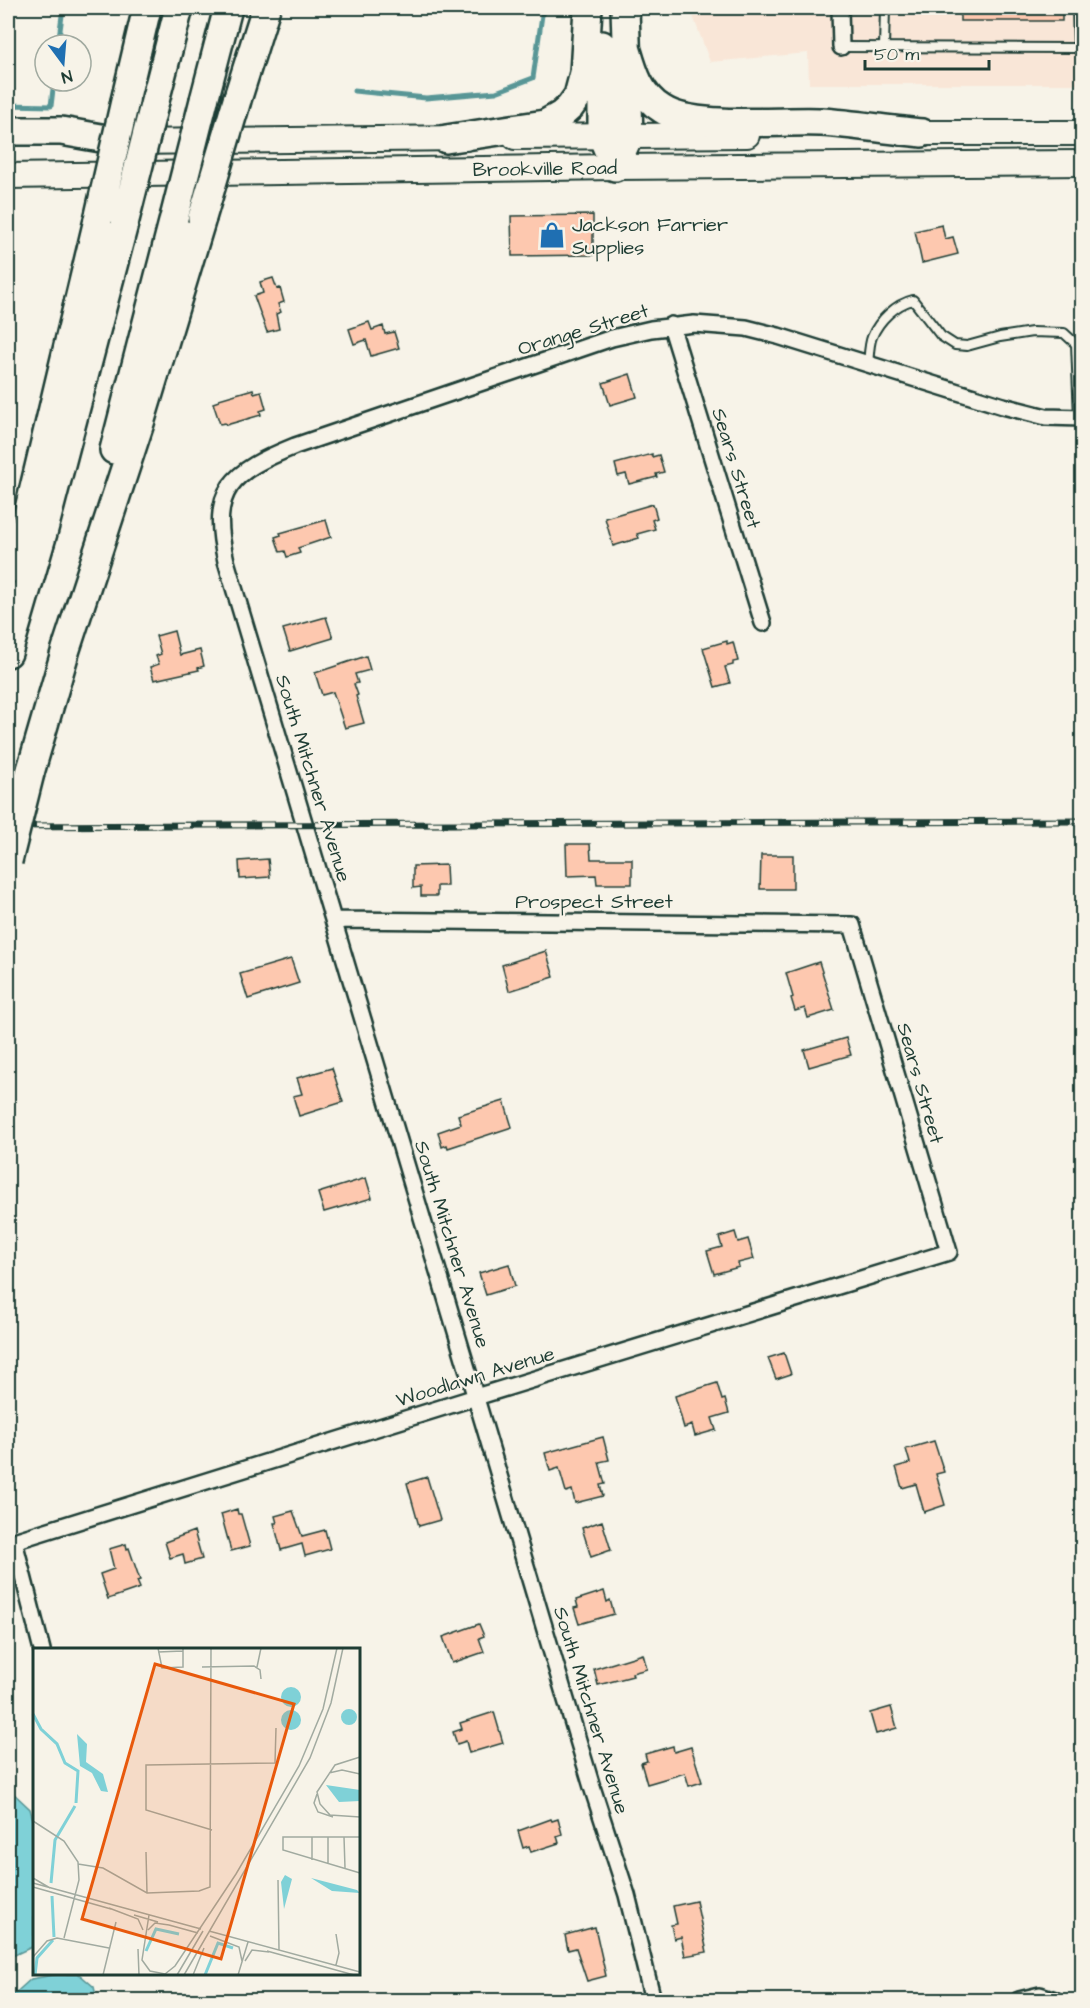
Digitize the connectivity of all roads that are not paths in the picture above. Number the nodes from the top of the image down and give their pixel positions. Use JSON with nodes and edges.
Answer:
{"nodes":[{"id":1,"x":147,"y":8,"type":"edge"},
{"id":2,"x":179,"y":8,"type":"edge"},
{"id":3,"x":228,"y":8,"type":"edge"},
{"id":4,"x":266,"y":8,"type":"edge"},
{"id":5,"x":588,"y":8,"type":"edge"},
{"id":6,"x":602,"y":8,"type":"edge"},
{"id":7,"x":625,"y":8,"type":"edge"},
{"id":8,"x":840,"y":8,"type":"edge"},
{"id":9,"x":885,"y":8,"type":"edge"},
{"id":10,"x":1077,"y":8,"type":"edge"},
{"id":11,"x":626,"y":47,"type":"junction"},
{"id":12,"x":841,"y":47,"type":"joint"},
{"id":13,"x":884,"y":48,"type":"junction"},
{"id":14,"x":8,"y":131,"type":"edge"},
{"id":15,"x":922,"y":133,"type":"junction"},
{"id":16,"x":1083,"y":133,"type":"edge"},
{"id":17,"x":616,"y":136,"type":"junction"},
{"id":18,"x":446,"y":139,"type":"junction"},
{"id":19,"x":124,"y":142,"type":"junction"},
{"id":20,"x":8,"y":144,"type":"edge"},
{"id":21,"x":1083,"y":163,"type":"edge"},
{"id":22,"x":1045,"y":164,"type":"junction"},
{"id":23,"x":615,"y":167,"type":"junction"},
{"id":24,"x":1083,"y":173,"type":"edge"},
{"id":25,"x":8,"y":176,"type":"edge"},
{"id":26,"x":671,"y":325,"type":"junction"},
{"id":27,"x":868,"y":365,"type":"junction"},
{"id":28,"x":1081,"y":418,"type":"edge"},
{"id":29,"x":224,"y":499,"type":"joint"},
{"id":30,"x":764,"y":624,"type":"dead end"},
{"id":31,"x":9,"y":649,"type":"edge"},
{"id":32,"x":66,"y":649,"type":"junction"},
{"id":33,"x":8,"y":861,"type":"edge"},
{"id":34,"x":335,"y":920,"type":"junction"},
{"id":35,"x":852,"y":925,"type":"joint"},
{"id":36,"x":949,"y":1252,"type":"joint"},
{"id":37,"x":476,"y":1397,"type":"junction"},
{"id":38,"x":41,"y":1648,"type":"edge"},
{"id":39,"x":1054,"y":2000,"type":"edge"},
{"id":40,"x":653,"y":2001,"type":"edge"},
{"id":41,"x":1019,"y":2001,"type":"edge"}],
"edges":[{"from":1,"to":31,"type":"highway","bridge":true},
{"from":2,"to":31,"type":"highway","bridge":true},
{"from":3,"to":32,"type":"highway","bridge":true},
{"from":4,"to":32,"type":"highway","bridge":true},
{"from":5,"to":18,"type":"highway"},
{"from":6,"to":17,"type":"highway"},
{"from":7,"to":11,"type":"highway"},
{"from":8,"to":12,"type":"street"},
{"from":9,"to":13,"type":"lane"},
{"from":10,"to":13,"type":"lane"},
{"from":11,"to":15,"type":"highway"},
{"from":11,"to":17,"type":"highway"},
{"from":12,"to":13,"type":"lane"},
{"from":14,"to":19,"type":"highway"},
{"from":15,"to":16,"type":"main road","name":"Brookville Road"},
{"from":15,"to":17,"type":"main road","name":"Brookville Road"},
{"from":17,"to":18,"type":"main road","name":"Brookville Road"},
{"from":17,"to":23,"type":"highway"},
{"from":18,"to":19,"type":"main road","name":"Brookville Road"},
{"from":19,"to":20,"type":"main road","name":"Brookville Road"},
{"from":21,"to":22,"type":"main road","name":"Brookville Road"},
{"from":22,"to":23,"type":"main road","name":"Brookville Road"},
{"from":22,"to":24,"type":"main road"},
{"from":23,"to":25,"type":"main road","name":"Brookville Road"},
{"from":26,"to":27,"type":"street","name":"Orange Street"},
{"from":26,"to":29,"type":"street","name":"Orange Street"},
{"from":26,"to":30,"type":"street","name":"Sears Street"},
{"from":27,"to":28,"type":"street","name":"Orange Street"},
{"from":27,"to":28,"type":"lane"},
{"from":29,"to":34,"type":"street","name":"South Mitchner Avenue"},
{"from":32,"to":33,"type":"highway","bridge":true},
{"from":34,"to":35,"type":"street","name":"Prospect Street"},
{"from":34,"to":37,"type":"street","name":"South Mitchner Avenue"},
{"from":35,"to":36,"type":"street","name":"Sears Street"},
{"from":36,"to":37,"type":"street","name":"Woodlawn Avenue"},
{"from":37,"to":38,"type":"street","name":"Woodlawn Avenue"},
{"from":37,"to":40,"type":"street","name":"South Mitchner Avenue"},
{"from":39,"to":41,"type":"street"}]}
